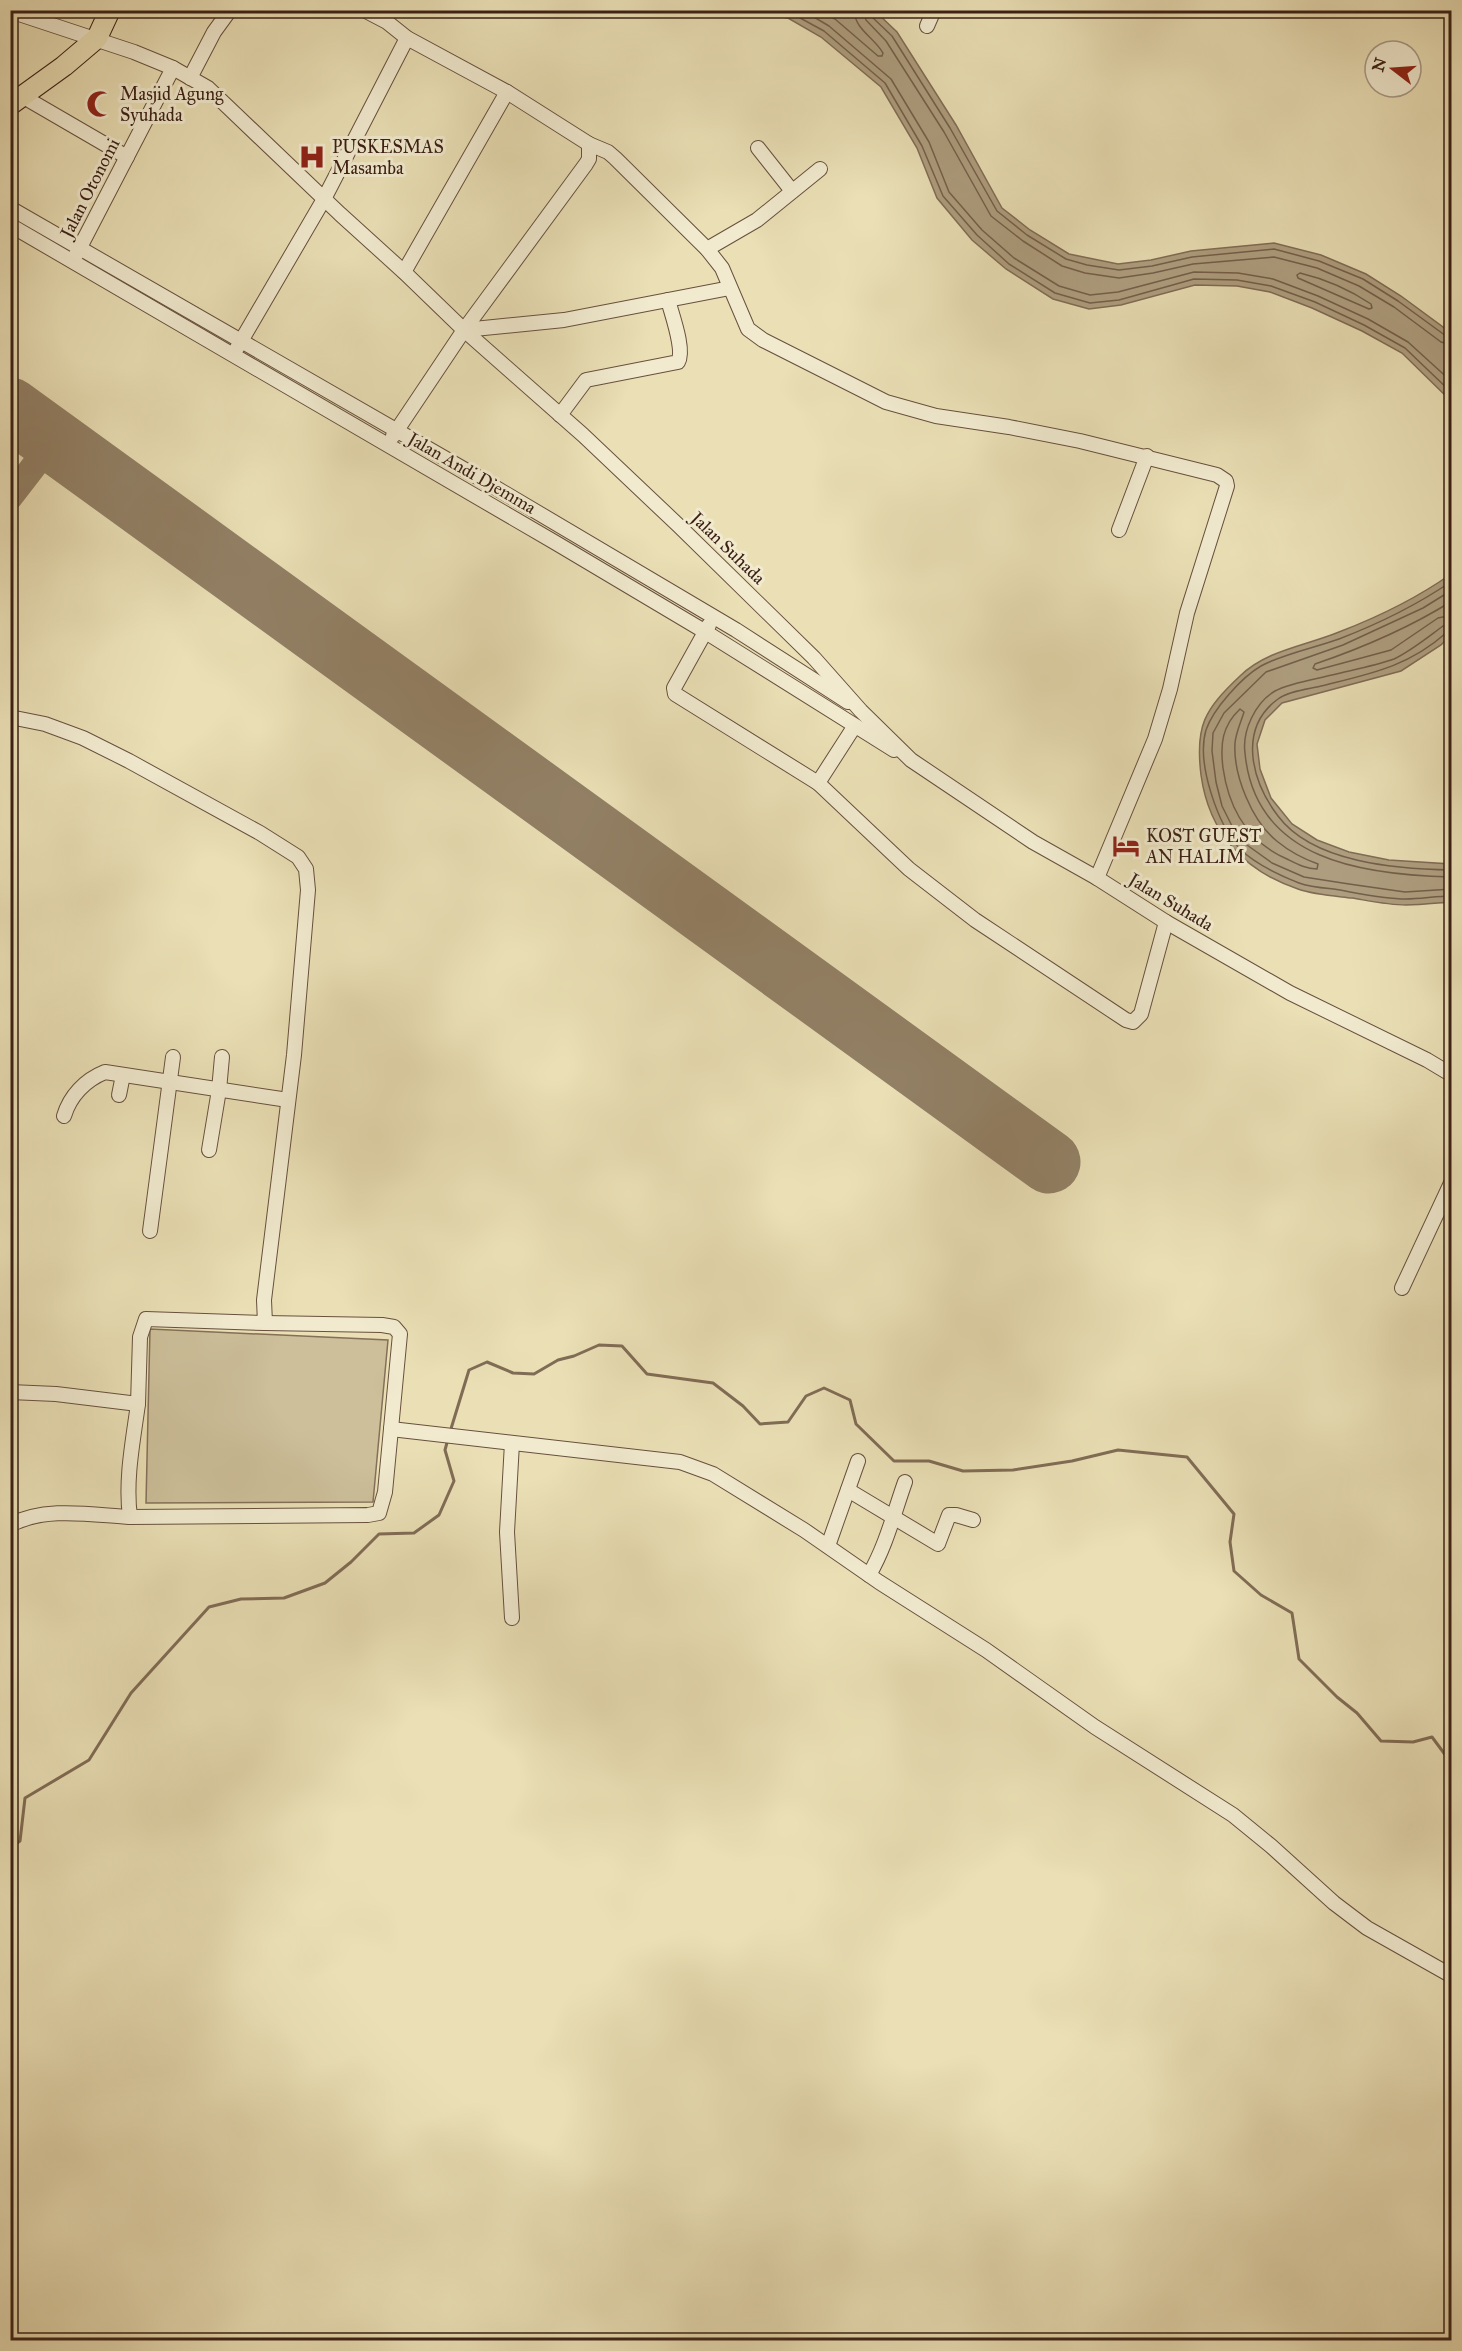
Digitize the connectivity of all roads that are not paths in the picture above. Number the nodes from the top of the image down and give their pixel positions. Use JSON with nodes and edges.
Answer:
{"nodes":[{"id":1,"x":110,"y":10,"type":"edge"},
{"id":2,"x":230,"y":10,"type":"edge"},
{"id":3,"x":364,"y":10,"type":"edge"},
{"id":4,"x":934,"y":10,"type":"edge"},
{"id":5,"x":10,"y":11,"type":"edge"},
{"id":6,"x":927,"y":26,"type":"dead end"},
{"id":7,"x":97,"y":38,"type":"junction"},
{"id":8,"x":407,"y":38,"type":"junction"},
{"id":9,"x":173,"y":68,"type":"junction"},
{"id":10,"x":190,"y":78,"type":"junction"},
{"id":11,"x":507,"y":92,"type":"junction"},
{"id":12,"x":16,"y":100,"type":"edge"},
{"id":13,"x":589,"y":144,"type":"junction"},
{"id":14,"x":758,"y":148,"type":"dead end"},
{"id":15,"x":127,"y":157,"type":"junction"},
{"id":16,"x":820,"y":168,"type":"dead end"},
{"id":17,"x":792,"y":191,"type":"junction"},
{"id":18,"x":324,"y":199,"type":"junction"},
{"id":19,"x":10,"y":208,"type":"edge"},
{"id":20,"x":10,"y":225,"type":"edge"},
{"id":21,"x":80,"y":247,"type":"junction"},
{"id":22,"x":707,"y":249,"type":"junction"},
{"id":23,"x":73,"y":262,"type":"junction"},
{"id":24,"x":404,"y":272,"type":"junction"},
{"id":25,"x":730,"y":288,"type":"junction"},
{"id":26,"x":668,"y":300,"type":"junction"},
{"id":27,"x":464,"y":330,"type":"junction"},
{"id":28,"x":242,"y":340,"type":"junction"},
{"id":29,"x":233,"y":355,"type":"junction"},
{"id":30,"x":560,"y":415,"type":"junction"},
{"id":31,"x":396,"y":430,"type":"junction"},
{"id":32,"x":388,"y":444,"type":"junction"},
{"id":33,"x":1147,"y":456,"type":"junction"},
{"id":34,"x":1119,"y":530,"type":"dead end"},
{"id":35,"x":597,"y":549,"type":"junction"},
{"id":36,"x":590,"y":563,"type":"junction"},
{"id":37,"x":715,"y":617,"type":"junction"},
{"id":38,"x":704,"y":631,"type":"junction"},
{"id":39,"x":861,"y":711,"type":"junction"},
{"id":40,"x":10,"y":717,"type":"edge"},
{"id":41,"x":854,"y":727,"type":"junction"},
{"id":42,"x":911,"y":760,"type":"junction"},
{"id":43,"x":818,"y":783,"type":"junction"},
{"id":44,"x":1097,"y":878,"type":"junction"},
{"id":45,"x":1166,"y":922,"type":"junction"},
{"id":46,"x":10,"y":1049,"type":"edge"},
{"id":47,"x":10,"y":1055,"type":"edge"},
{"id":48,"x":173,"y":1057,"type":"dead end"},
{"id":49,"x":222,"y":1057,"type":"dead end"},
{"id":50,"x":123,"y":1075,"type":"junction"},
{"id":51,"x":1452,"y":1075,"type":"edge"},
{"id":52,"x":171,"y":1082,"type":"junction"},
{"id":53,"x":219,"y":1090,"type":"junction"},
{"id":54,"x":119,"y":1095,"type":"dead end"},
{"id":55,"x":288,"y":1100,"type":"junction"},
{"id":56,"x":64,"y":1116,"type":"dead end"},
{"id":57,"x":209,"y":1150,"type":"dead end"},
{"id":58,"x":1452,"y":1181,"type":"edge"},
{"id":59,"x":150,"y":1231,"type":"dead end"},
{"id":60,"x":1402,"y":1288,"type":"dead end"},
{"id":61,"x":265,"y":1323,"type":"junction"},
{"id":62,"x":10,"y":1392,"type":"edge"},
{"id":63,"x":138,"y":1404,"type":"junction"},
{"id":64,"x":391,"y":1429,"type":"junction"},
{"id":65,"x":512,"y":1443,"type":"junction"},
{"id":66,"x":858,"y":1461,"type":"dead end"},
{"id":67,"x":905,"y":1482,"type":"dead end"},
{"id":68,"x":848,"y":1490,"type":"junction"},
{"id":69,"x":130,"y":1517,"type":"junction"},
{"id":70,"x":895,"y":1518,"type":"junction"},
{"id":71,"x":973,"y":1520,"type":"dead end"},
{"id":72,"x":10,"y":1525,"type":"edge"},
{"id":73,"x":828,"y":1546,"type":"junction"},
{"id":74,"x":869,"y":1575,"type":"junction"},
{"id":75,"x":512,"y":1618,"type":"dead end"},
{"id":76,"x":1452,"y":1976,"type":"edge"}],
"edges":[{"from":1,"to":7,"type":"highway"},
{"from":2,"to":10,"type":"street"},
{"from":3,"to":8,"type":"street"},
{"from":4,"to":6,"type":"street"},
{"from":5,"to":7,"type":"street","name":"Jalan Suhada"},
{"from":7,"to":9,"type":"street","name":"Jalan Suhada"},
{"from":7,"to":12,"type":"highway"},
{"from":8,"to":11,"type":"street"},
{"from":8,"to":18,"type":"street"},
{"from":9,"to":10,"type":"street","name":"Jalan Suhada"},
{"from":9,"to":15,"type":"street","name":"Jalan Otonomi"},
{"from":10,"to":18,"type":"street","name":"Jalan Suhada"},
{"from":11,"to":13,"type":"street"},
{"from":11,"to":24,"type":"street"},
{"from":12,"to":15,"type":"street"},
{"from":13,"to":22,"type":"street"},
{"from":13,"to":27,"type":"street"},
{"from":14,"to":17,"type":"street"},
{"from":15,"to":21,"type":"street","name":"Jalan Otonomi"},
{"from":16,"to":17,"type":"street"},
{"from":17,"to":22,"type":"street"},
{"from":18,"to":24,"type":"street","name":"Jalan Suhada"},
{"from":18,"to":28,"type":"street"},
{"from":19,"to":21,"type":"street","name":"Jalan Andi Djemma"},
{"from":20,"to":23,"type":"street","name":"Jalan Andi Djemma"},
{"from":21,"to":23,"type":"street","name":"Jalan Otonomi"},
{"from":21,"to":28,"type":"street","name":"Jalan Andi Djemma"},
{"from":22,"to":25,"type":"street"},
{"from":23,"to":29,"type":"street","name":"Jalan Andi Djemma"},
{"from":24,"to":27,"type":"street","name":"Jalan Suhada"},
{"from":25,"to":26,"type":"street"},
{"from":25,"to":33,"type":"street"},
{"from":26,"to":27,"type":"street"},
{"from":26,"to":30,"type":"street"},
{"from":27,"to":30,"type":"street","name":"Jalan Suhada"},
{"from":27,"to":31,"type":"street"},
{"from":28,"to":29,"type":"street"},
{"from":28,"to":31,"type":"street","name":"Jalan Andi Djemma"},
{"from":29,"to":32,"type":"street","name":"Jalan Andi Djemma"},
{"from":30,"to":39,"type":"street","name":"Jalan Suhada"},
{"from":31,"to":32,"type":"street"},
{"from":31,"to":35,"type":"street","name":"Jalan Andi Djemma"},
{"from":32,"to":36,"type":"street","name":"Jalan Andi Djemma"},
{"from":33,"to":34,"type":"street"},
{"from":33,"to":44,"type":"street"},
{"from":35,"to":36,"type":"street"},
{"from":35,"to":37,"type":"street","name":"Jalan Andi Djemma"},
{"from":36,"to":38,"type":"street","name":"Jalan Andi Djemma"},
{"from":37,"to":38,"type":"street"},
{"from":37,"to":39,"type":"street","name":"Jalan Andi Djemma"},
{"from":38,"to":41,"type":"street","name":"Jalan Andi Djemma"},
{"from":38,"to":43,"type":"street"},
{"from":39,"to":42,"type":"street","name":"Jalan Suhada"},
{"from":40,"to":55,"type":"street"},
{"from":41,"to":42,"type":"street","name":"Jalan Andi Djemma"},
{"from":41,"to":43,"type":"street"},
{"from":42,"to":44,"type":"street","name":"Jalan Suhada"},
{"from":43,"to":45,"type":"street"},
{"from":44,"to":45,"type":"street","name":"Jalan Suhada"},
{"from":45,"to":51,"type":"street","name":"Jalan Suhada"},
{"from":46,"to":47,"type":"street"},
{"from":48,"to":52,"type":"street"},
{"from":49,"to":53,"type":"street"},
{"from":50,"to":52,"type":"street"},
{"from":50,"to":54,"type":"street"},
{"from":50,"to":56,"type":"street"},
{"from":52,"to":53,"type":"street"},
{"from":52,"to":59,"type":"street"},
{"from":53,"to":55,"type":"street"},
{"from":53,"to":57,"type":"street"},
{"from":55,"to":61,"type":"street"},
{"from":58,"to":60,"type":"street"},
{"from":61,"to":63,"type":"street"},
{"from":61,"to":64,"type":"street"},
{"from":62,"to":63,"type":"street"},
{"from":63,"to":69,"type":"street"},
{"from":64,"to":65,"type":"street"},
{"from":64,"to":69,"type":"street"},
{"from":65,"to":73,"type":"street"},
{"from":65,"to":75,"type":"street"},
{"from":66,"to":68,"type":"street"},
{"from":67,"to":70,"type":"street"},
{"from":68,"to":70,"type":"street"},
{"from":68,"to":73,"type":"street"},
{"from":69,"to":72,"type":"street"},
{"from":70,"to":71,"type":"street"},
{"from":70,"to":74,"type":"street"},
{"from":73,"to":74,"type":"street"},
{"from":74,"to":76,"type":"street"}]}
